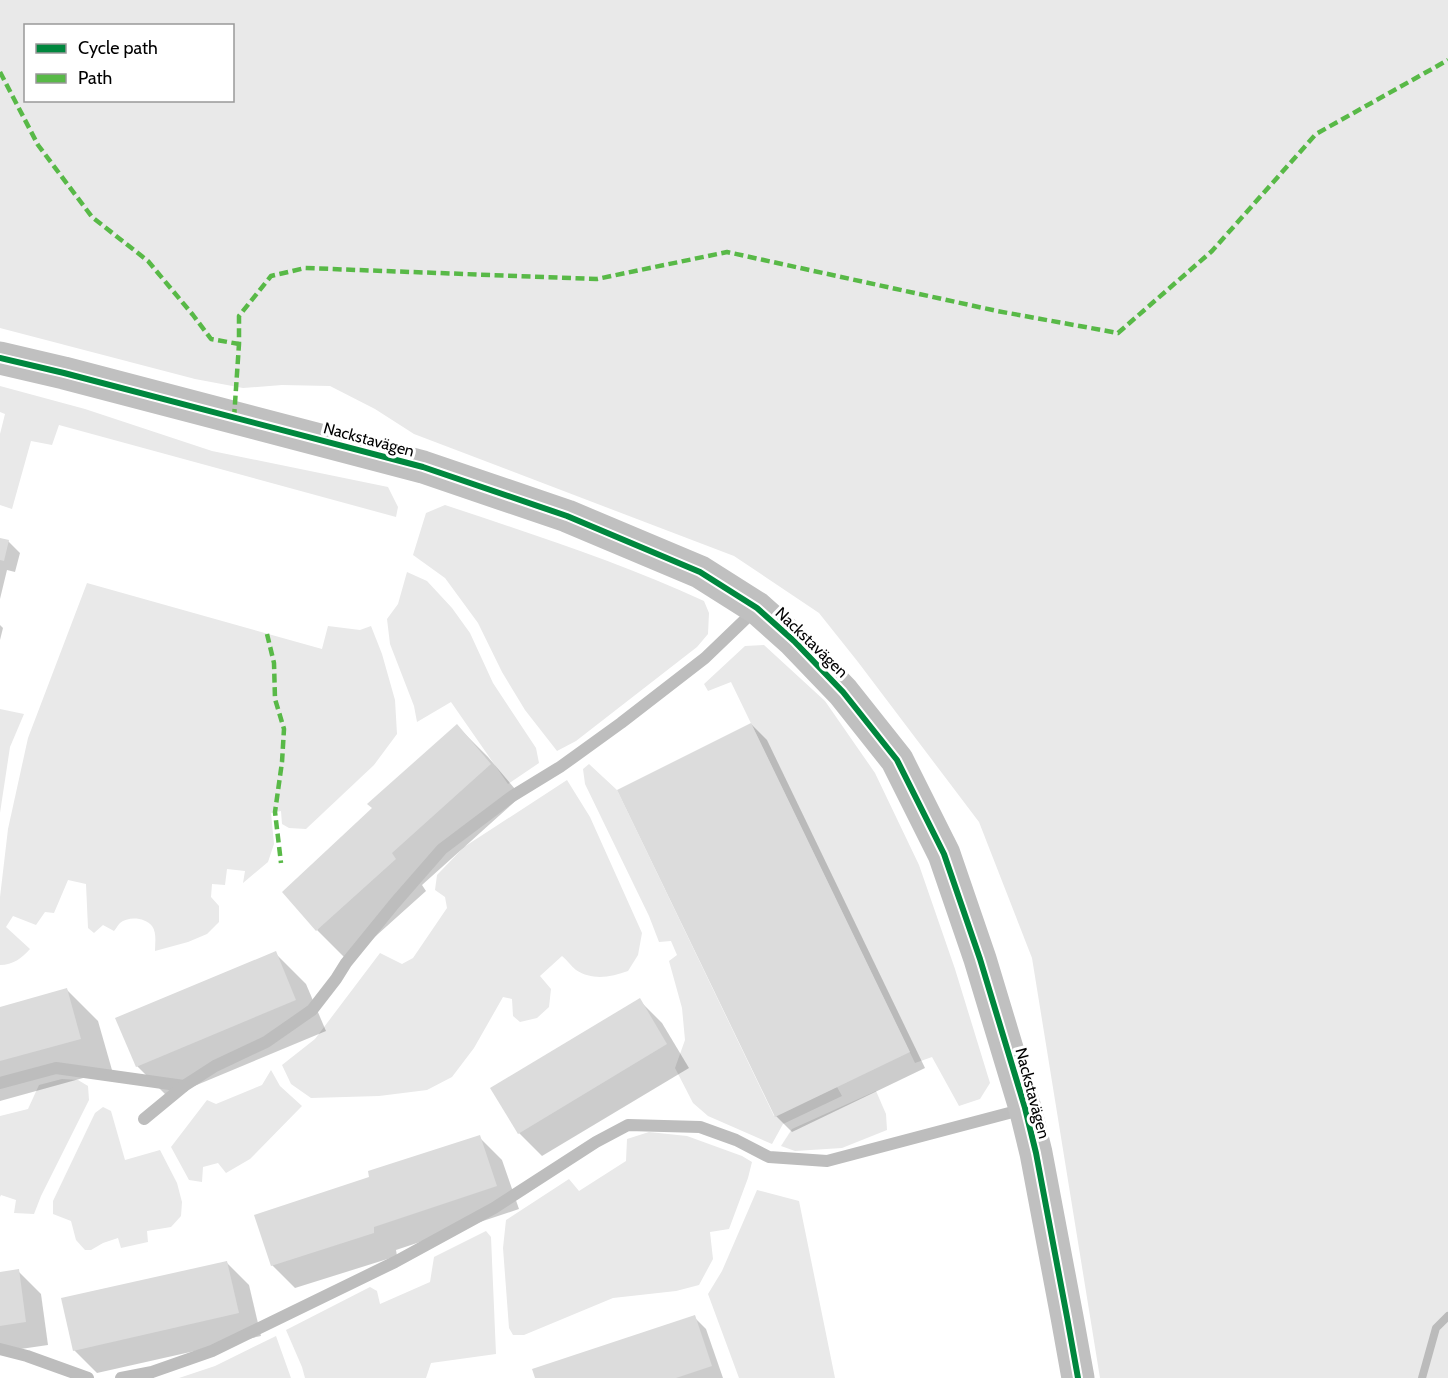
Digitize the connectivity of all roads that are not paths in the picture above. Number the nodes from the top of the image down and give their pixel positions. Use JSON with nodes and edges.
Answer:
{"nodes":[{"id":1,"x":0,"y":358,"type":"edge"},
{"id":2,"x":757,"y":608,"type":"junction"},
{"id":3,"x":0,"y":1083,"type":"edge"},
{"id":4,"x":184,"y":1086,"type":"junction"},
{"id":5,"x":1025,"y":1108,"type":"junction"},
{"id":6,"x":144,"y":1119,"type":"dead end"},
{"id":7,"x":0,"y":1349,"type":"edge"},
{"id":8,"x":88,"y":1378,"type":"edge"},
{"id":9,"x":121,"y":1378,"type":"edge"},
{"id":10,"x":1077,"y":1378,"type":"edge"}],
"edges":[{"from":1,"to":2,"type":"street","name":"Nackstavägen"},
{"from":2,"to":4,"type":"lane"},
{"from":2,"to":5,"type":"street","name":"Nackstavägen"},
{"from":3,"to":4,"type":"lane"},
{"from":4,"to":6,"type":"lane"},
{"from":5,"to":9,"type":"lane"},
{"from":5,"to":10,"type":"street","name":"Nackstavägen"},
{"from":7,"to":8,"type":"lane"}]}
